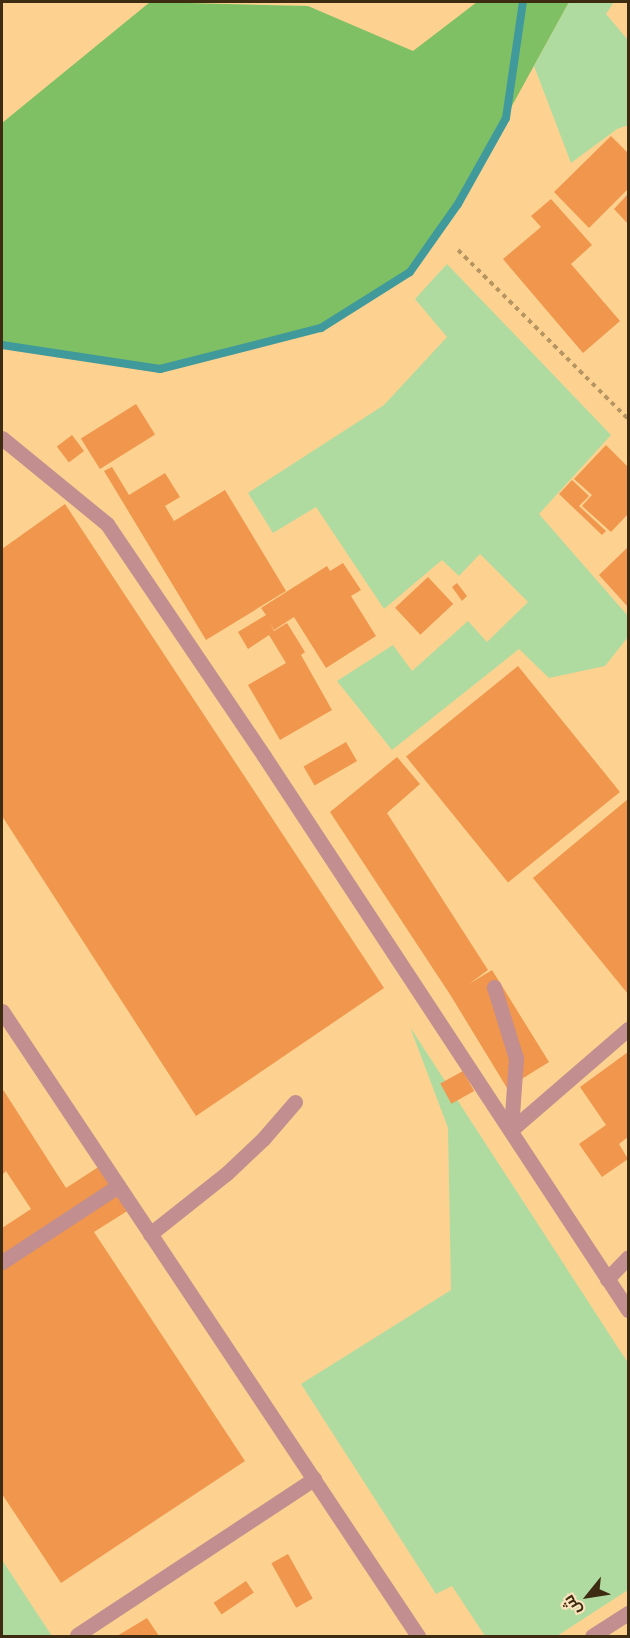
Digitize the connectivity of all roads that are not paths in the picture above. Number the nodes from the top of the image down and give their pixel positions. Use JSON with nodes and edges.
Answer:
{"nodes":[{"id":1,"x":2,"y":438,"type":"edge"},
{"id":2,"x":495,"y":987,"type":"dead end"},
{"id":3,"x":2,"y":1011,"type":"edge"},
{"id":4,"x":628,"y":1029,"type":"edge"},
{"id":5,"x":295,"y":1102,"type":"dead end"},
{"id":6,"x":511,"y":1130,"type":"junction"},
{"id":7,"x":118,"y":1186,"type":"junction"},
{"id":8,"x":150,"y":1234,"type":"junction"},
{"id":9,"x":628,"y":1257,"type":"edge"},
{"id":10,"x":2,"y":1262,"type":"edge"},
{"id":11,"x":607,"y":1279,"type":"junction"},
{"id":12,"x":628,"y":1310,"type":"edge"},
{"id":13,"x":314,"y":1479,"type":"junction"},
{"id":14,"x":628,"y":1613,"type":"edge"},
{"id":15,"x":77,"y":1635,"type":"dead end"},
{"id":16,"x":418,"y":1636,"type":"edge"},
{"id":17,"x":592,"y":1636,"type":"edge"}],
"edges":[{"from":1,"to":6,"type":"street"},
{"from":2,"to":6,"type":"street"},
{"from":3,"to":7,"type":"street"},
{"from":4,"to":6,"type":"street"},
{"from":5,"to":8,"type":"street"},
{"from":6,"to":11,"type":"street"},
{"from":7,"to":8,"type":"street"},
{"from":7,"to":10,"type":"street"},
{"from":8,"to":13,"type":"street"},
{"from":9,"to":11,"type":"street"},
{"from":11,"to":12,"type":"street"},
{"from":13,"to":15,"type":"street"},
{"from":13,"to":16,"type":"street"},
{"from":14,"to":17,"type":"street"}]}
